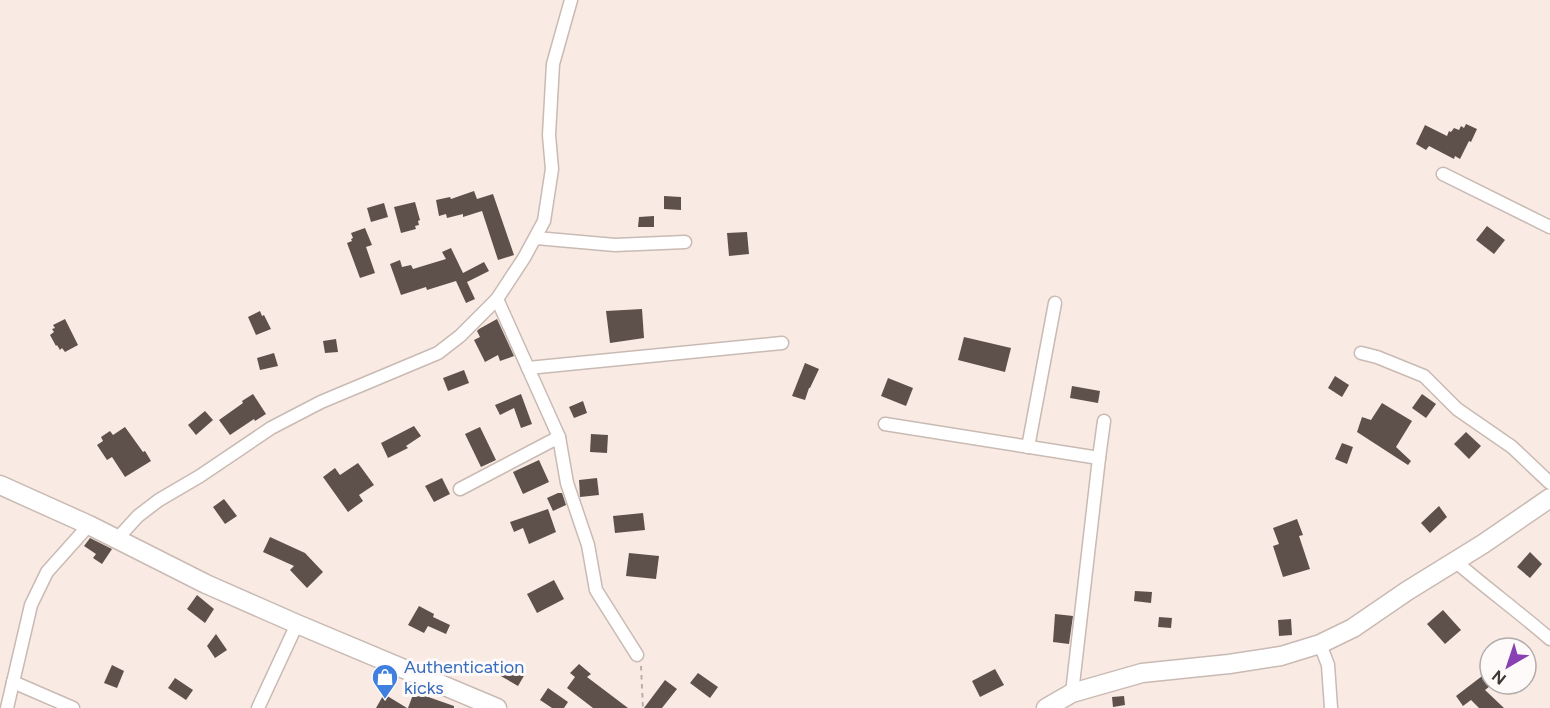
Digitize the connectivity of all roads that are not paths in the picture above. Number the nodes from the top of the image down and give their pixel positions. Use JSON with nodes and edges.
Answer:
{"nodes":[{"id":1,"x":571,"y":0,"type":"edge"},
{"id":2,"x":1443,"y":174,"type":"dead end"},
{"id":3,"x":1550,"y":227,"type":"edge"},
{"id":4,"x":536,"y":238,"type":"junction"},
{"id":5,"x":685,"y":242,"type":"dead end"},
{"id":6,"x":497,"y":299,"type":"junction"},
{"id":7,"x":1055,"y":303,"type":"dead end"},
{"id":8,"x":782,"y":343,"type":"dead end"},
{"id":9,"x":1361,"y":353,"type":"dead end"},
{"id":10,"x":528,"y":368,"type":"junction"},
{"id":11,"x":1104,"y":421,"type":"dead end"},
{"id":12,"x":885,"y":424,"type":"dead end"},
{"id":13,"x":559,"y":437,"type":"junction"},
{"id":14,"x":1028,"y":447,"type":"junction"},
{"id":15,"x":1099,"y":458,"type":"junction"},
{"id":16,"x":1550,"y":483,"type":"edge"},
{"id":17,"x":0,"y":485,"type":"edge"},
{"id":18,"x":460,"y":489,"type":"dead end"},
{"id":19,"x":1550,"y":498,"type":"edge"},
{"id":20,"x":89,"y":525,"type":"junction"},
{"id":21,"x":117,"y":539,"type":"junction"},
{"id":22,"x":1455,"y":561,"type":"junction"},
{"id":23,"x":297,"y":624,"type":"junction"},
{"id":24,"x":1550,"y":639,"type":"edge"},
{"id":25,"x":1320,"y":644,"type":"junction"},
{"id":26,"x":637,"y":655,"type":"road end"},
{"id":27,"x":13,"y":682,"type":"junction"},
{"id":28,"x":1072,"y":693,"type":"junction"},
{"id":29,"x":7,"y":708,"type":"edge"},
{"id":30,"x":73,"y":708,"type":"edge"},
{"id":31,"x":258,"y":708,"type":"edge"},
{"id":32,"x":497,"y":708,"type":"edge"},
{"id":33,"x":1046,"y":708,"type":"edge"},
{"id":34,"x":1331,"y":708,"type":"edge"}],
"edges":[{"from":1,"to":4,"type":"street"},
{"from":2,"to":3,"type":"street"},
{"from":4,"to":5,"type":"street"},
{"from":4,"to":6,"type":"street"},
{"from":6,"to":10,"type":"street"},
{"from":6,"to":21,"type":"street"},
{"from":7,"to":14,"type":"street"},
{"from":8,"to":10,"type":"street"},
{"from":9,"to":16,"type":"street"},
{"from":10,"to":13,"type":"street"},
{"from":11,"to":15,"type":"street"},
{"from":12,"to":14,"type":"street"},
{"from":13,"to":18,"type":"street"},
{"from":13,"to":26,"type":"street"},
{"from":14,"to":15,"type":"street"},
{"from":15,"to":28,"type":"street"},
{"from":17,"to":20,"type":"street"},
{"from":19,"to":22,"type":"street"},
{"from":20,"to":21,"type":"street"},
{"from":20,"to":27,"type":"street"},
{"from":21,"to":23,"type":"street"},
{"from":22,"to":24,"type":"street"},
{"from":22,"to":25,"type":"street"},
{"from":23,"to":31,"type":"street"},
{"from":23,"to":32,"type":"street"},
{"from":25,"to":28,"type":"street"},
{"from":25,"to":34,"type":"street"},
{"from":27,"to":29,"type":"street"},
{"from":27,"to":30,"type":"street"},
{"from":28,"to":33,"type":"street"}]}
